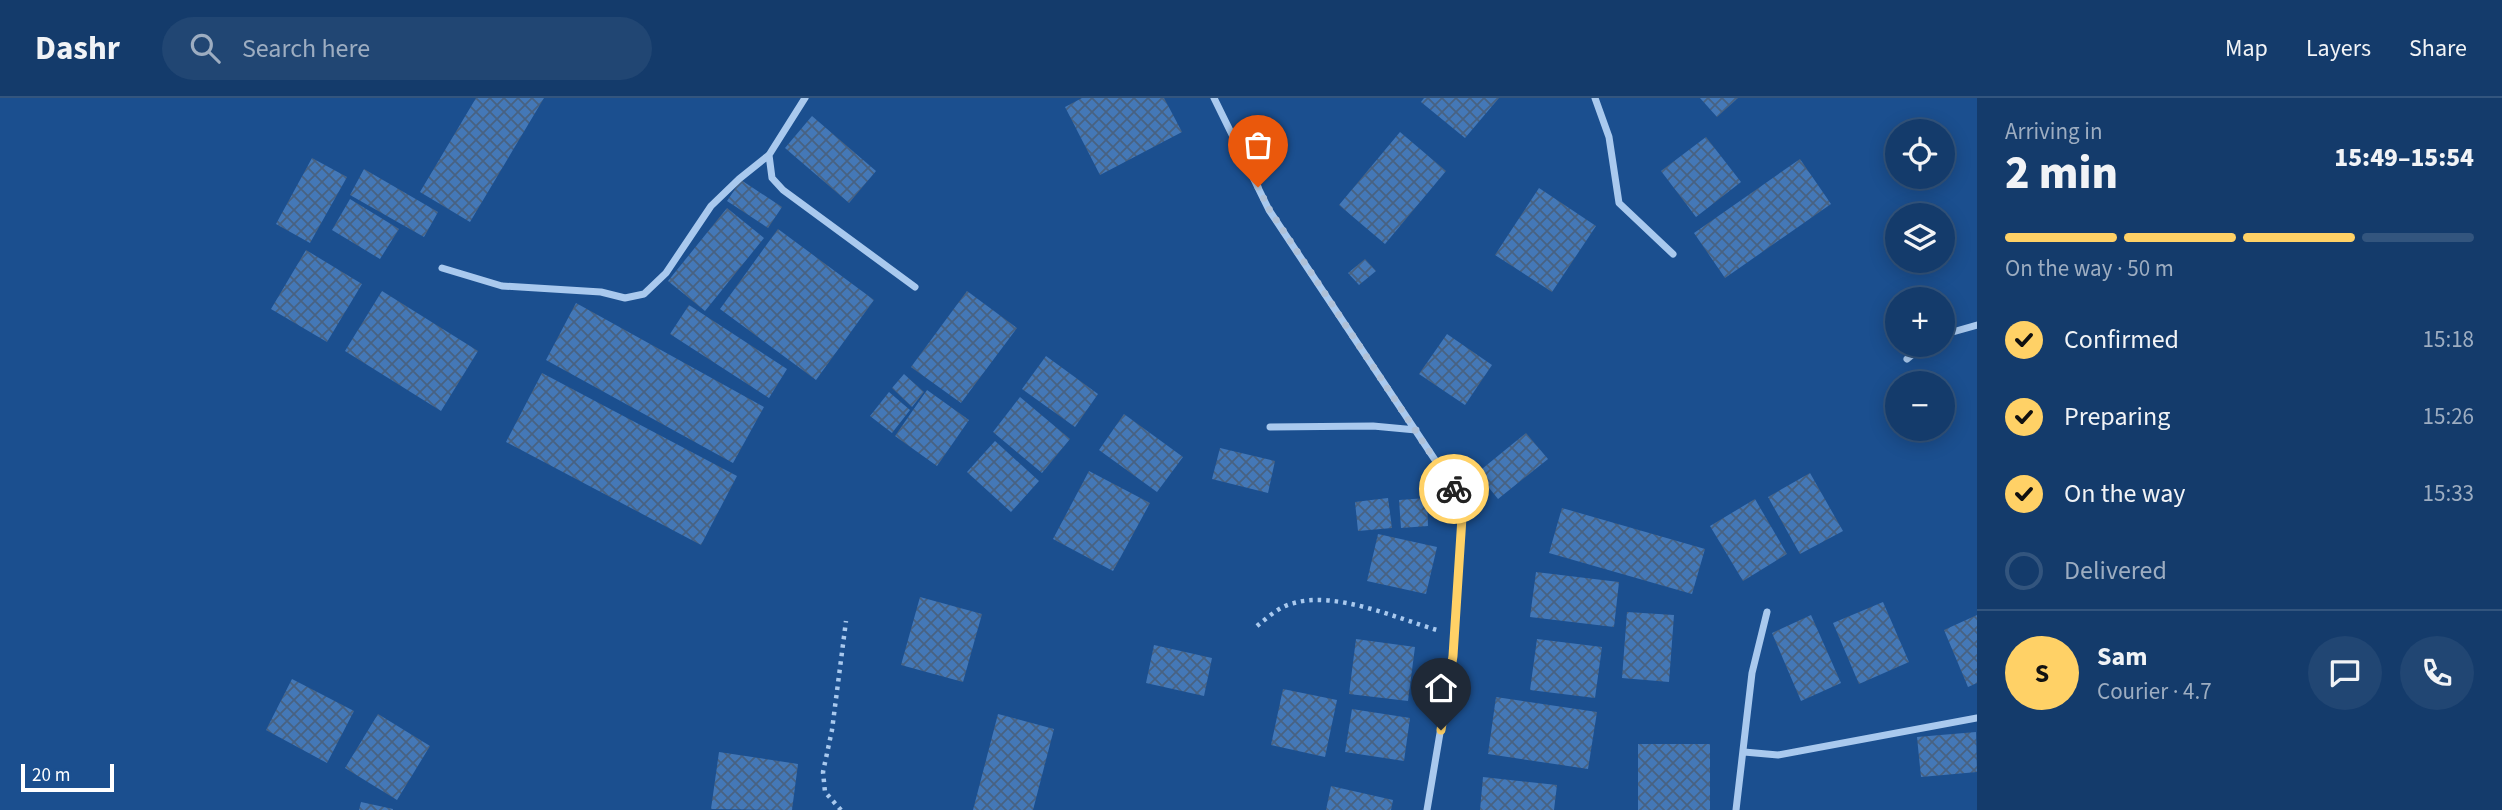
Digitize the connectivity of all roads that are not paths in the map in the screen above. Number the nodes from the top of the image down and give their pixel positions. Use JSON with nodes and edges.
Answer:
{"nodes":[{"id":1,"x":805,"y":98,"type":"edge"},
{"id":2,"x":1214,"y":98,"type":"edge"},
{"id":3,"x":1595,"y":98,"type":"edge"},
{"id":4,"x":769,"y":155,"type":"junction"},
{"id":5,"x":1673,"y":254,"type":"dead end"},
{"id":6,"x":442,"y":268,"type":"dead end"},
{"id":7,"x":915,"y":287,"type":"dead end"},
{"id":8,"x":1977,"y":325,"type":"edge"},
{"id":9,"x":1955,"y":331,"type":"edge"},
{"id":10,"x":1909,"y":357,"type":"edge"},
{"id":11,"x":1907,"y":359,"type":"dead end"},
{"id":12,"x":1270,"y":427,"type":"dead end"},
{"id":13,"x":1416,"y":430,"type":"junction"},
{"id":14,"x":1768,"y":612,"type":"dead end"},
{"id":15,"x":1977,"y":718,"type":"edge"},
{"id":16,"x":1744,"y":752,"type":"junction"},
{"id":17,"x":1427,"y":810,"type":"edge"},
{"id":18,"x":1736,"y":810,"type":"edge"}],
"edges":[{"from":1,"to":4,"type":"street"},
{"from":2,"to":13,"type":"street"},
{"from":3,"to":5,"type":"street"},
{"from":4,"to":6,"type":"street"},
{"from":4,"to":7,"type":"street"},
{"from":8,"to":9,"type":"street"},
{"from":10,"to":11,"type":"street"},
{"from":12,"to":13,"type":"street"},
{"from":13,"to":17,"type":"street"},
{"from":14,"to":16,"type":"street"},
{"from":15,"to":16,"type":"street"},
{"from":16,"to":18,"type":"street"}]}
